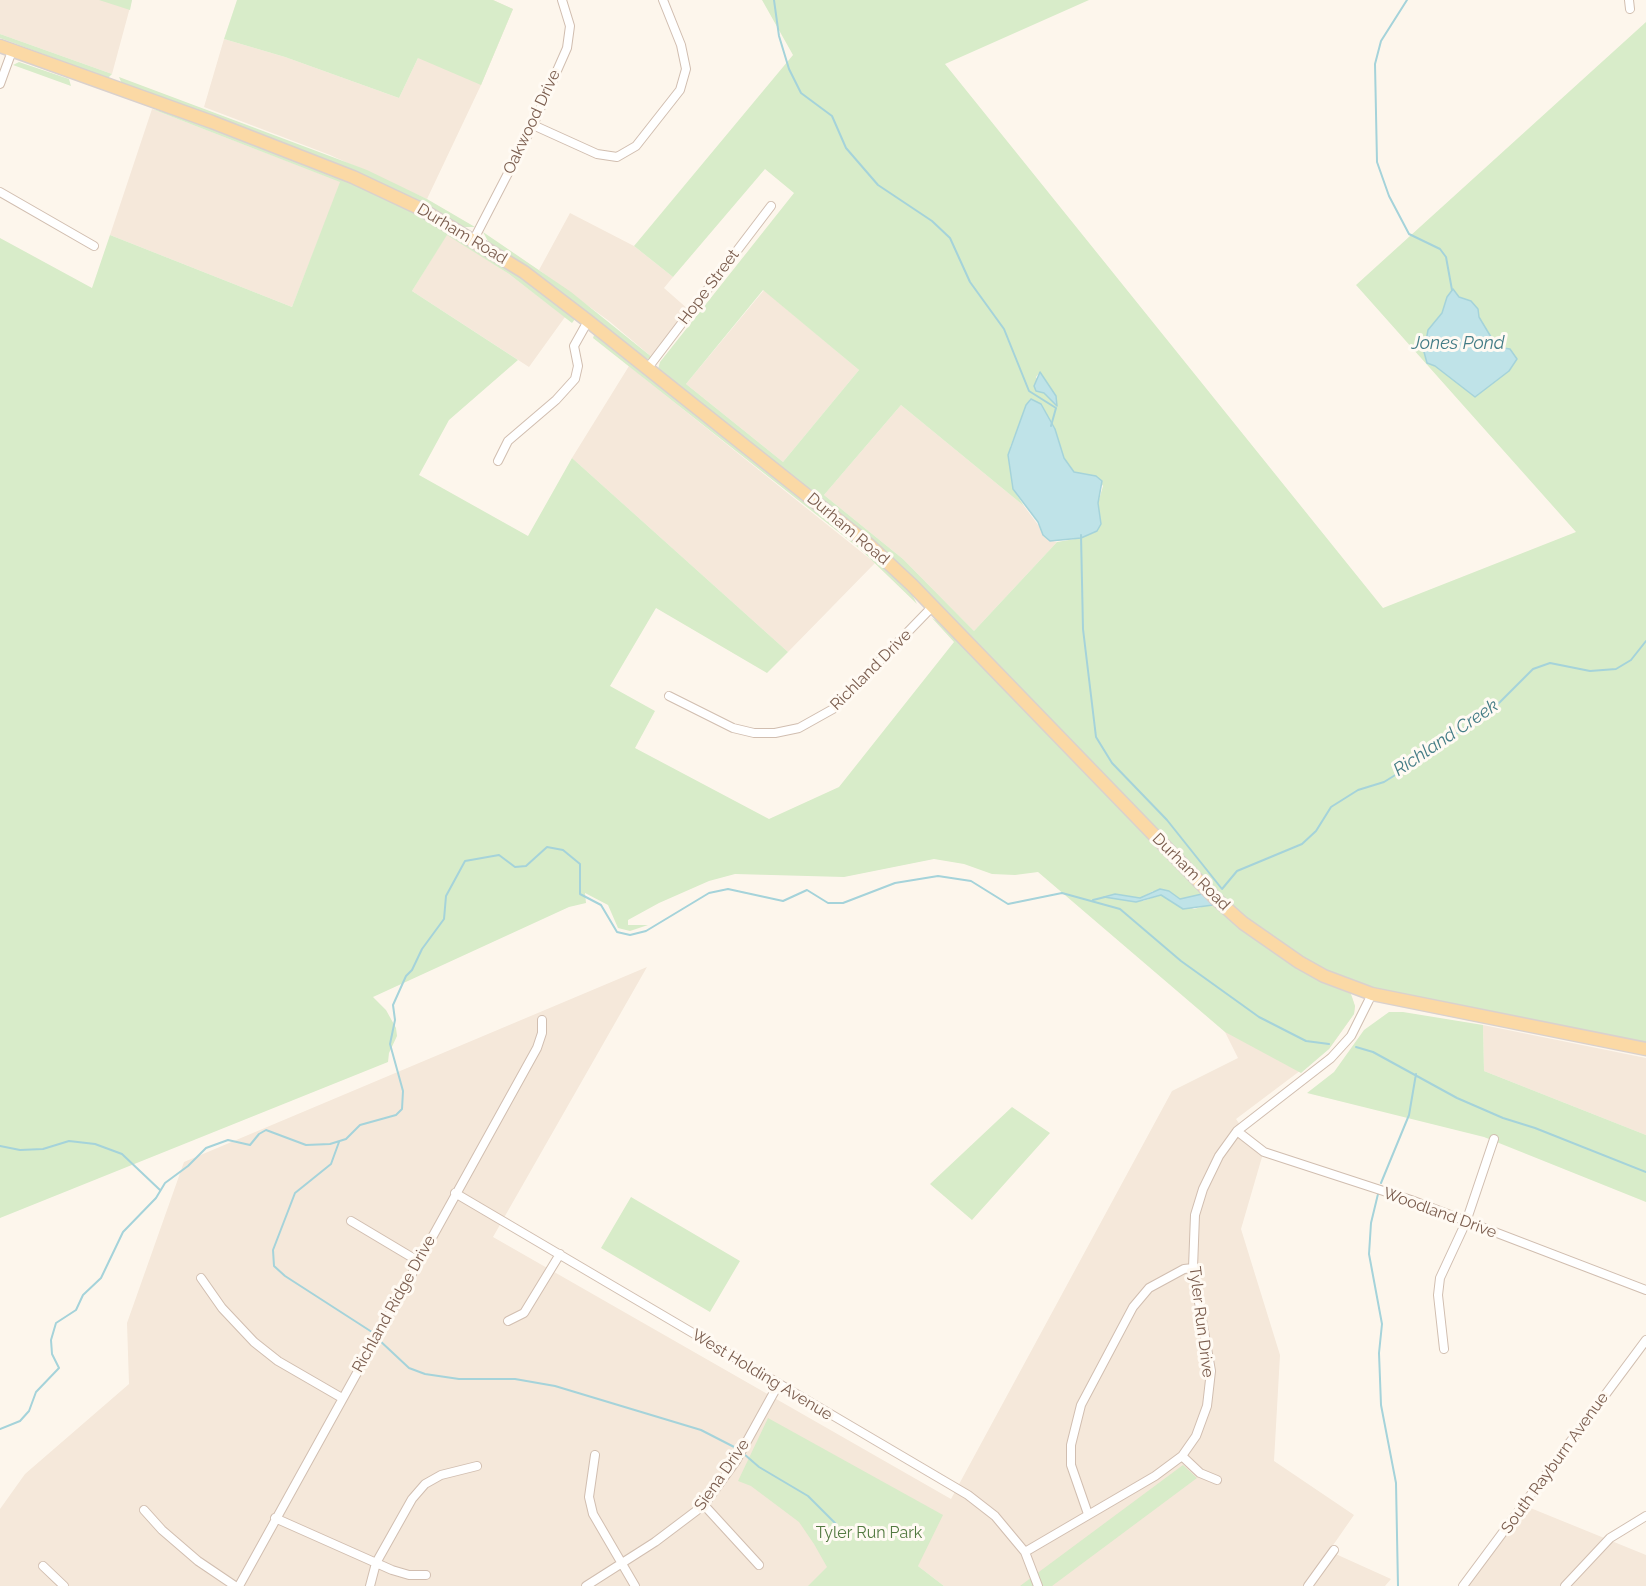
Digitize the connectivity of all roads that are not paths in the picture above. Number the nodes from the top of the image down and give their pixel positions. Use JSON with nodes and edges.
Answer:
{"nodes":[{"id":1,"x":562,"y":0,"type":"edge"},
{"id":2,"x":663,"y":0,"type":"edge"},
{"id":3,"x":6,"y":49,"type":"edge"},
{"id":4,"x":0,"y":84,"type":"edge"},
{"id":5,"x":533,"y":126,"type":"junction"},
{"id":6,"x":0,"y":192,"type":"edge"},
{"id":7,"x":771,"y":206,"type":"dead end"},
{"id":8,"x":474,"y":239,"type":"junction"},
{"id":9,"x":94,"y":246,"type":"dead end"},
{"id":10,"x":588,"y":321,"type":"junction"},
{"id":11,"x":647,"y":369,"type":"junction"},
{"id":12,"x":498,"y":462,"type":"dead end"},
{"id":13,"x":933,"y":606,"type":"junction"},
{"id":14,"x":669,"y":696,"type":"dead end"},
{"id":15,"x":1372,"y":994,"type":"junction"},
{"id":16,"x":542,"y":1020,"type":"dead end"},
{"id":17,"x":1646,"y":1049,"type":"edge"},
{"id":18,"x":1238,"y":1131,"type":"junction"},
{"id":19,"x":1494,"y":1139,"type":"dead end"},
{"id":20,"x":455,"y":1193,"type":"junction"},
{"id":21,"x":351,"y":1221,"type":"dead end"},
{"id":22,"x":1466,"y":1222,"type":"junction"},
{"id":23,"x":560,"y":1254,"type":"junction"},
{"id":24,"x":418,"y":1261,"type":"junction"},
{"id":25,"x":1193,"y":1268,"type":"junction"},
{"id":26,"x":201,"y":1278,"type":"dead end"},
{"id":27,"x":1646,"y":1290,"type":"edge"},
{"id":28,"x":508,"y":1321,"type":"dead end"},
{"id":29,"x":1646,"y":1340,"type":"edge"},
{"id":30,"x":1444,"y":1350,"type":"dead end"},
{"id":31,"x":778,"y":1385,"type":"junction"},
{"id":32,"x":342,"y":1398,"type":"junction"},
{"id":33,"x":594,"y":1455,"type":"dead end"},
{"id":34,"x":1182,"y":1456,"type":"junction"},
{"id":35,"x":477,"y":1466,"type":"dead end"},
{"id":36,"x":1217,"y":1480,"type":"dead end"},
{"id":37,"x":704,"y":1505,"type":"junction"},
{"id":38,"x":144,"y":1510,"type":"dead end"},
{"id":39,"x":1088,"y":1514,"type":"junction"},
{"id":40,"x":1646,"y":1516,"type":"edge"},
{"id":41,"x":275,"y":1518,"type":"junction"},
{"id":42,"x":1334,"y":1550,"type":"dead end"},
{"id":43,"x":1025,"y":1552,"type":"junction"},
{"id":44,"x":376,"y":1563,"type":"junction"},
{"id":45,"x":622,"y":1564,"type":"junction"},
{"id":46,"x":759,"y":1565,"type":"dead end"},
{"id":47,"x":43,"y":1566,"type":"dead end"},
{"id":48,"x":426,"y":1575,"type":"dead end"},
{"id":49,"x":64,"y":1586,"type":"edge"},
{"id":50,"x":237,"y":1586,"type":"edge"},
{"id":51,"x":370,"y":1586,"type":"edge"},
{"id":52,"x":586,"y":1586,"type":"edge"},
{"id":53,"x":635,"y":1586,"type":"edge"},
{"id":54,"x":1038,"y":1586,"type":"edge"},
{"id":55,"x":1308,"y":1586,"type":"edge"},
{"id":56,"x":1463,"y":1586,"type":"edge"},
{"id":57,"x":1565,"y":1586,"type":"edge"}],
"edges":[{"from":1,"to":5,"type":"street","name":"Oakwood Drive"},
{"from":2,"to":5,"type":"street"},
{"from":3,"to":4,"type":"street"},
{"from":3,"to":8,"type":"main road","name":"Durham Road"},
{"from":5,"to":8,"type":"street","name":"Oakwood Drive"},
{"from":6,"to":9,"type":"street"},
{"from":7,"to":11,"type":"street","name":"Hope Street"},
{"from":8,"to":10,"type":"main road","name":"Durham Road"},
{"from":10,"to":11,"type":"main road","name":"Durham Road"},
{"from":10,"to":12,"type":"street"},
{"from":11,"to":13,"type":"main road","name":"Durham Road"},
{"from":13,"to":14,"type":"street","name":"Richland Drive"},
{"from":13,"to":15,"type":"main road","name":"Durham Road"},
{"from":15,"to":17,"type":"main road","name":"Durham Road"},
{"from":15,"to":18,"type":"street","name":"Tyler Run Drive"},
{"from":16,"to":20,"type":"street","name":"Richland Ridge Drive"},
{"from":18,"to":22,"type":"street","name":"Woodland Drive"},
{"from":18,"to":25,"type":"street","name":"Tyler Run Drive"},
{"from":19,"to":22,"type":"street"},
{"from":20,"to":23,"type":"street","name":"West Holding Avenue"},
{"from":20,"to":24,"type":"street","name":"Richland Ridge Drive"},
{"from":21,"to":24,"type":"street"},
{"from":22,"to":27,"type":"street","name":"Woodland Drive"},
{"from":22,"to":30,"type":"street"},
{"from":23,"to":28,"type":"street"},
{"from":23,"to":31,"type":"street","name":"West Holding Avenue"},
{"from":24,"to":32,"type":"street","name":"Richland Ridge Drive"},
{"from":25,"to":34,"type":"street","name":"Tyler Run Drive"},
{"from":25,"to":39,"type":"street"},
{"from":26,"to":32,"type":"street"},
{"from":29,"to":56,"type":"street","name":"South Rayburn Avenue"},
{"from":31,"to":37,"type":"street","name":"Siena Drive"},
{"from":31,"to":43,"type":"street","name":"West Holding Avenue"},
{"from":32,"to":41,"type":"street","name":"Richland Ridge Drive"},
{"from":33,"to":45,"type":"street"},
{"from":34,"to":36,"type":"street"},
{"from":34,"to":39,"type":"street","name":"Tyler Run Drive"},
{"from":35,"to":44,"type":"street"},
{"from":37,"to":45,"type":"street","name":"Siena Drive"},
{"from":37,"to":46,"type":"street"},
{"from":38,"to":50,"type":"street"},
{"from":39,"to":43,"type":"street","name":"Tyler Run Drive"},
{"from":40,"to":57,"type":"street"},
{"from":41,"to":44,"type":"street"},
{"from":41,"to":50,"type":"street","name":"Richland Ridge Drive"},
{"from":42,"to":55,"type":"street"},
{"from":43,"to":54,"type":"street","name":"West Holding Avenue"},
{"from":44,"to":48,"type":"street"},
{"from":44,"to":51,"type":"street"},
{"from":45,"to":52,"type":"street","name":"Siena Drive"},
{"from":45,"to":53,"type":"street"},
{"from":47,"to":49,"type":"street"}]}
